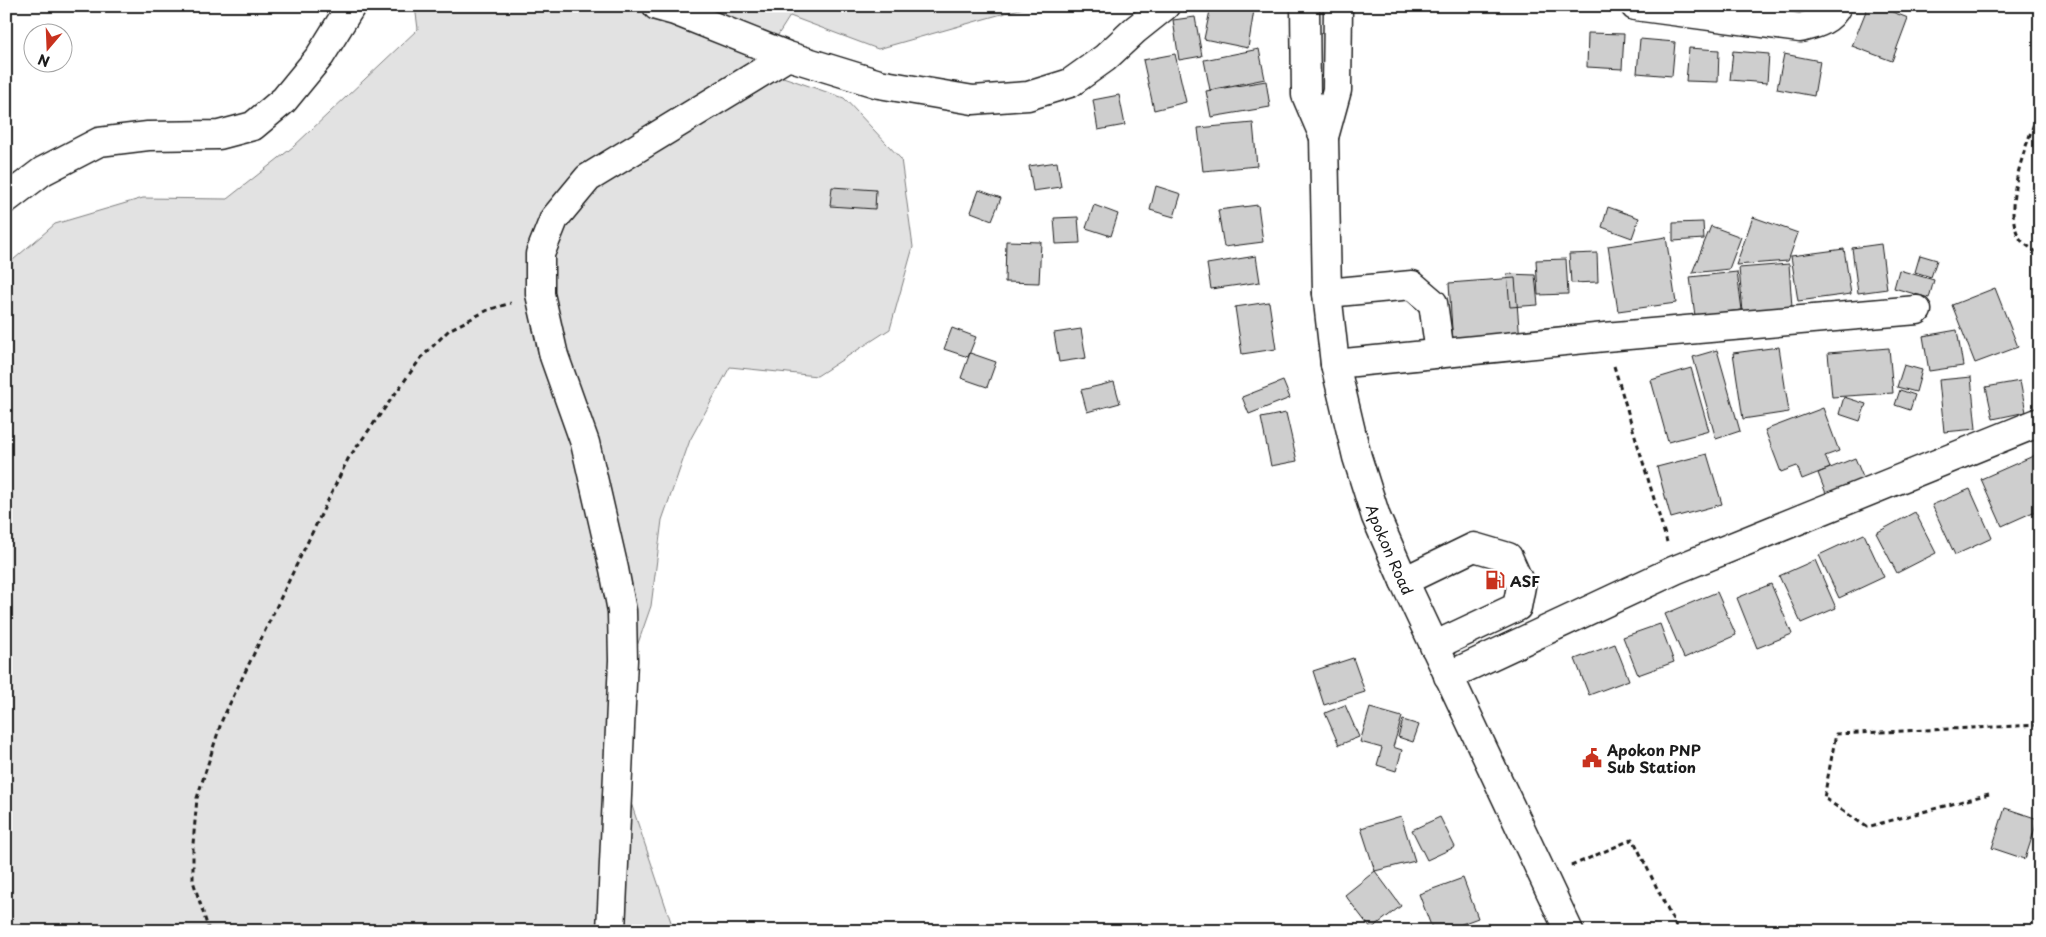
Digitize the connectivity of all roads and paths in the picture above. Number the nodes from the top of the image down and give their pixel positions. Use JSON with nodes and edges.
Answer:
{"nodes":[{"id":1,"x":351,"y":6,"type":"edge"},
{"id":2,"x":1165,"y":6,"type":"edge"},
{"id":3,"x":1305,"y":6,"type":"edge"},
{"id":4,"x":1338,"y":6,"type":"edge"},
{"id":5,"x":1635,"y":6,"type":"edge"},
{"id":6,"x":1838,"y":6,"type":"edge"},
{"id":7,"x":670,"y":8,"type":"edge"},
{"id":8,"x":788,"y":56,"type":"junction"},
{"id":9,"x":2040,"y":108,"type":"edge"},
{"id":10,"x":1324,"y":137,"type":"junction"},
{"id":11,"x":6,"y":199,"type":"edge"},
{"id":12,"x":2040,"y":254,"type":"edge"},
{"id":13,"x":1327,"y":293,"type":"junction"},
{"id":14,"x":540,"y":294,"type":"junction"},
{"id":15,"x":1917,"y":310,"type":"dead end"},
{"id":16,"x":1605,"y":337,"type":"junction"},
{"id":17,"x":1440,"y":353,"type":"junction"},
{"id":18,"x":1335,"y":364,"type":"junction"},
{"id":19,"x":2040,"y":422,"type":"edge"},
{"id":20,"x":1675,"y":570,"type":"junction"},
{"id":21,"x":1404,"y":580,"type":"junction"},
{"id":22,"x":1434,"y":646,"type":"junction"},
{"id":23,"x":1448,"y":676,"type":"junction"},
{"id":24,"x":2040,"y":725,"type":"edge"},
{"id":25,"x":1989,"y":794,"type":"dead end"},
{"id":26,"x":1582,"y":861,"type":"dead end"},
{"id":27,"x":209,"y":931,"type":"edge"},
{"id":28,"x":611,"y":931,"type":"edge"},
{"id":29,"x":1569,"y":931,"type":"edge"},
{"id":30,"x":1678,"y":931,"type":"edge"}],
"edges":[{"from":1,"to":11,"type":"main road"},
{"from":2,"to":8,"type":"main road"},
{"from":3,"to":10,"type":"main road","name":"Apokon Road"},
{"from":4,"to":10,"type":"main road","name":"Apokon Road"},
{"from":5,"to":6,"type":"main road"},
{"from":7,"to":8,"type":"main road"},
{"from":8,"to":14,"type":"main road"},
{"from":9,"to":12,"type":"path"},
{"from":10,"to":13,"type":"main road","name":"Apokon Road"},
{"from":13,"to":17,"type":"main road"},
{"from":13,"to":18,"type":"main road","name":"Apokon Road"},
{"from":14,"to":27,"type":"path"},
{"from":14,"to":28,"type":"main road"},
{"from":15,"to":16,"type":"main road"},
{"from":16,"to":17,"type":"main road"},
{"from":16,"to":20,"type":"path"},
{"from":17,"to":18,"type":"main road"},
{"from":18,"to":21,"type":"main road","name":"Apokon Road"},
{"from":19,"to":20,"type":"main road"},
{"from":20,"to":23,"type":"main road"},
{"from":21,"to":22,"type":"main road","name":"Apokon Road"},
{"from":21,"to":22,"type":"main road"},
{"from":22,"to":23,"type":"main road","name":"Apokon Road"},
{"from":23,"to":29,"type":"main road","name":"Apokon Road"},
{"from":24,"to":25,"type":"path"},
{"from":26,"to":30,"type":"path"}]}
